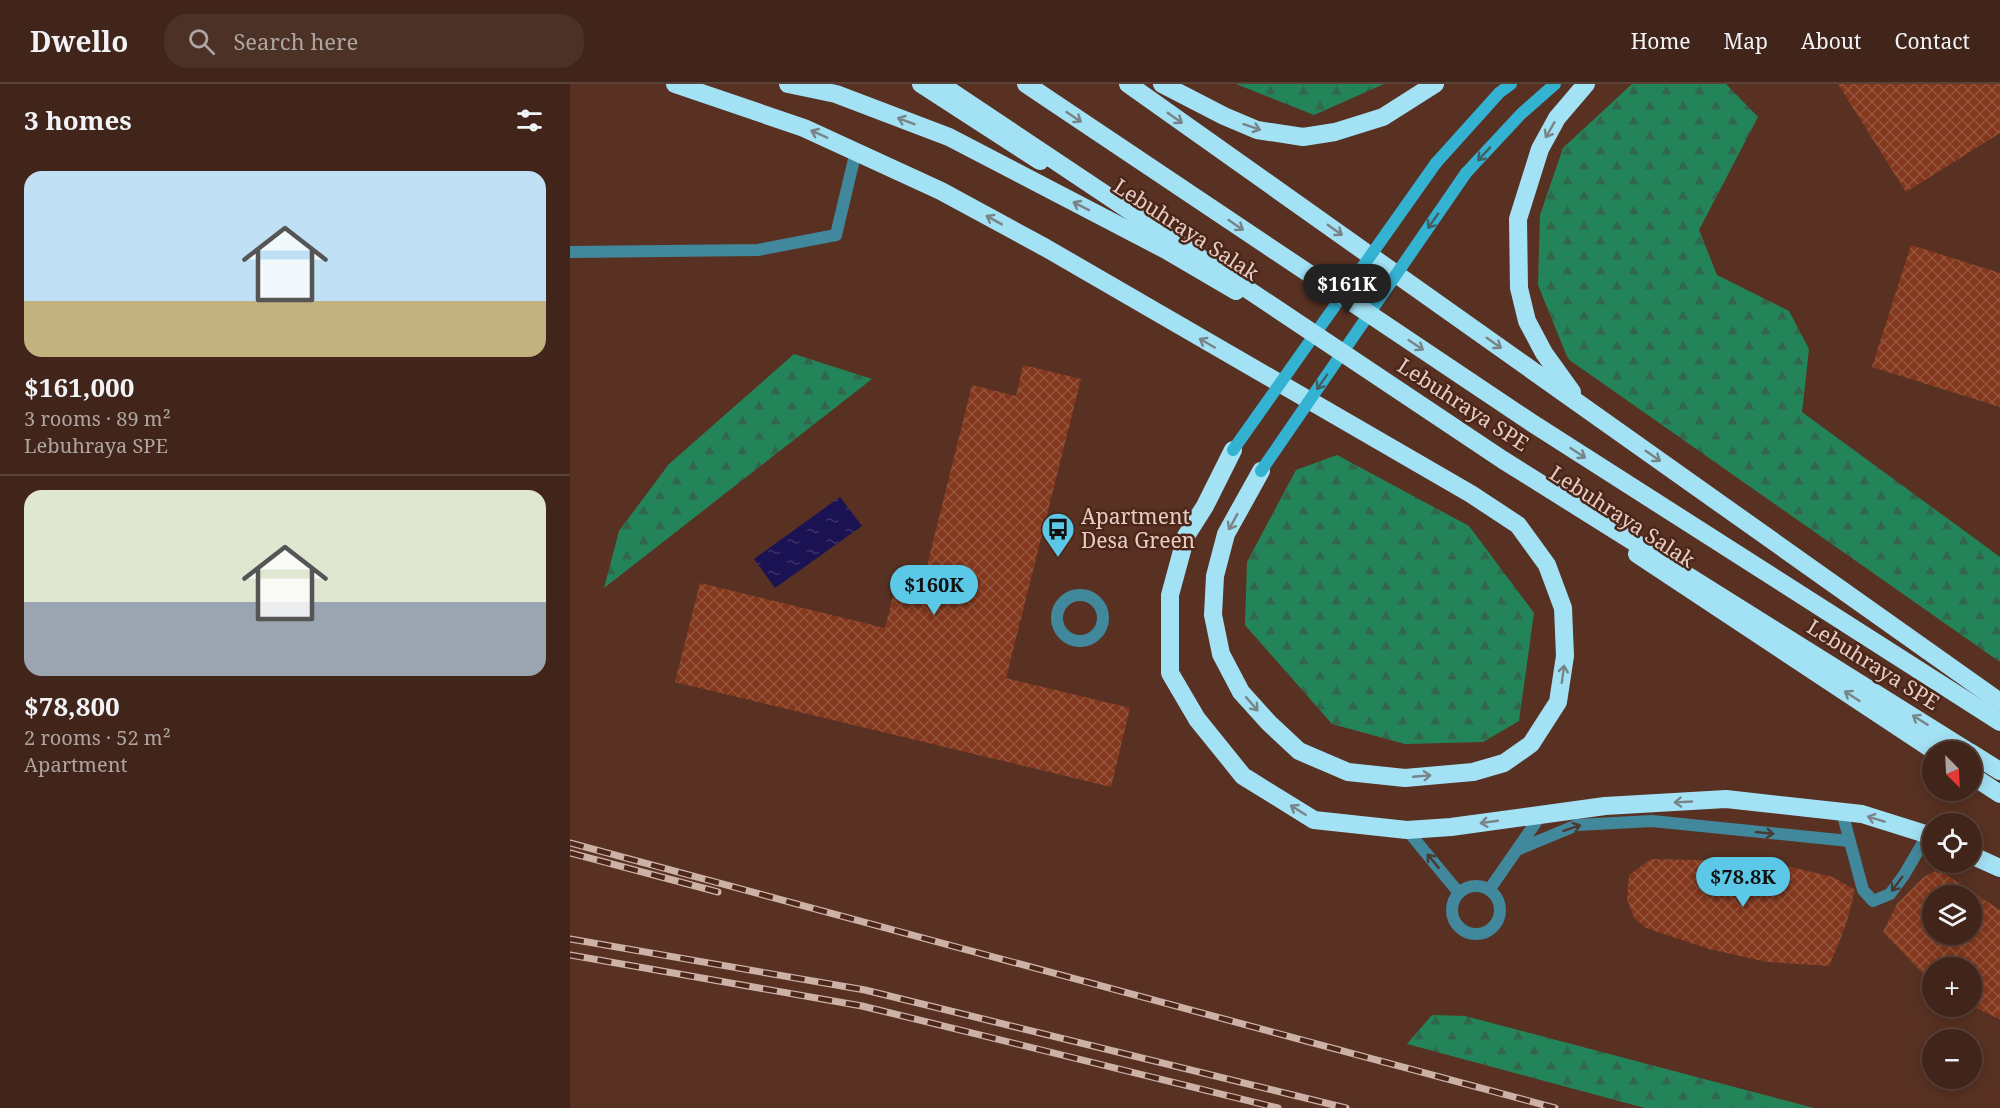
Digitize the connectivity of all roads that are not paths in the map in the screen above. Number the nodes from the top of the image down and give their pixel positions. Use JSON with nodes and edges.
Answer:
{"nodes":[{"id":1,"x":675,"y":84,"type":"edge"},
{"id":2,"x":788,"y":84,"type":"edge"},
{"id":3,"x":921,"y":84,"type":"edge"},
{"id":4,"x":940,"y":84,"type":"edge"},
{"id":5,"x":1026,"y":84,"type":"edge"},
{"id":6,"x":1128,"y":84,"type":"edge"},
{"id":7,"x":1162,"y":84,"type":"edge"},
{"id":8,"x":1435,"y":84,"type":"edge"},
{"id":9,"x":1511,"y":84,"type":"edge"},
{"id":10,"x":1556,"y":84,"type":"edge"},
{"id":11,"x":1586,"y":84,"type":"edge"},
{"id":12,"x":856,"y":151,"type":"junction"},
{"id":13,"x":570,"y":252,"type":"edge"},
{"id":14,"x":1261,"y":305,"type":"junction"},
{"id":15,"x":1586,"y":408,"type":"junction"},
{"id":16,"x":1233,"y":450,"type":"joint"},
{"id":17,"x":1261,"y":471,"type":"joint"},
{"id":18,"x":2000,"y":702,"type":"edge"},
{"id":19,"x":2000,"y":722,"type":"edge"},
{"id":20,"x":1952,"y":741,"type":"edge"},
{"id":21,"x":1922,"y":743,"type":"edge"},
{"id":22,"x":1982,"y":760,"type":"edge"},
{"id":23,"x":2000,"y":771,"type":"edge"},
{"id":24,"x":1982,"y":782,"type":"edge"},
{"id":25,"x":2000,"y":794,"type":"edge"},
{"id":26,"x":1842,"y":812,"type":"junction"},
{"id":27,"x":1541,"y":814,"type":"junction"},
{"id":28,"x":1407,"y":830,"type":"junction"},
{"id":29,"x":1922,"y":833,"type":"edge"},
{"id":30,"x":1849,"y":841,"type":"junction"},
{"id":31,"x":1922,"y":847,"type":"edge"},
{"id":32,"x":1518,"y":850,"type":"junction"},
{"id":33,"x":1982,"y":860,"type":"edge"},
{"id":34,"x":2000,"y":868,"type":"edge"},
{"id":35,"x":1489,"y":890,"type":"junction"},
{"id":36,"x":1459,"y":893,"type":"junction"}],
"edges":[{"from":12,"to":1,"type":"highway","one_way":true},
{"from":14,"to":2,"type":"highway","one_way":true},
{"from":3,"to":14,"type":"highway","name":"Lebuhraya Salak"},
{"from":20,"to":4,"type":"highway","name":"Lebuhraya SPE","one_way":true,"bridge":true},
{"from":5,"to":19,"type":"highway","name":"Lebuhraya SPE","one_way":true,"bridge":true},
{"from":6,"to":15,"type":"highway","one_way":true},
{"from":7,"to":8,"type":"highway","one_way":true},
{"from":9,"to":16,"type":"street","bridge":true},
{"from":10,"to":17,"type":"street","one_way":true,"bridge":true},
{"from":11,"to":15,"type":"highway","one_way":true},
{"from":12,"to":13,"type":"lane"},
{"from":17,"to":12,"type":"highway","one_way":true},
{"from":21,"to":14,"type":"highway","name":"Lebuhraya Salak","one_way":true},
{"from":15,"to":18,"type":"highway","one_way":true},
{"from":28,"to":16,"type":"highway","one_way":true},
{"from":22,"to":23,"type":"highway","name":"Lebuhraya SPE"},
{"from":24,"to":25,"type":"highway"},
{"from":26,"to":27,"type":"highway","one_way":true},
{"from":29,"to":26,"type":"highway","one_way":true},
{"from":26,"to":30,"type":"lane"},
{"from":27,"to":28,"type":"highway","one_way":true},
{"from":27,"to":32,"type":"lane"},
{"from":36,"to":28,"type":"lane","one_way":true},
{"from":31,"to":30,"type":"lane","one_way":true},
{"from":32,"to":30,"type":"lane","one_way":true},
{"from":32,"to":35,"type":"lane"},
{"from":33,"to":34,"type":"highway"},
{"from":35,"to":36,"type":"lane"},
{"from":35,"to":36,"type":"lane"}]}
